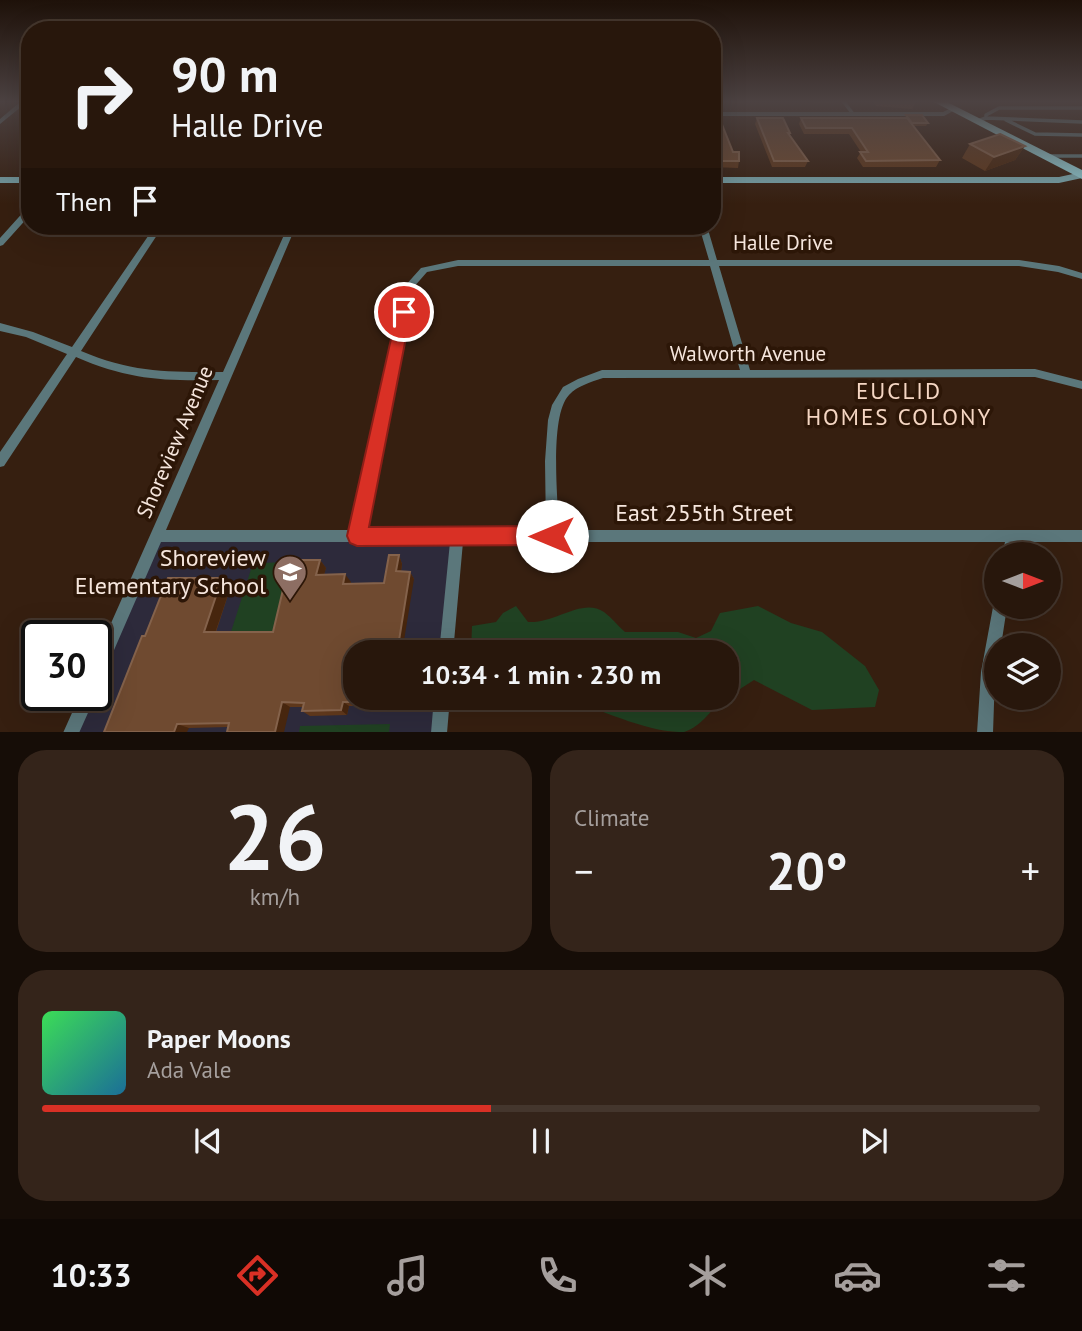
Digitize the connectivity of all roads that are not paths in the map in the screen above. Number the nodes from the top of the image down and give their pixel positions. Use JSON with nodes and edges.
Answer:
{"nodes":[{"id":1,"x":1010,"y":136,"type":"edge"},
{"id":2,"x":1046,"y":156,"type":"junction"},
{"id":3,"x":1082,"y":156,"type":"edge"},
{"id":4,"x":1082,"y":175,"type":"edge"},
{"id":5,"x":0,"y":180,"type":"edge"},
{"id":6,"x":21,"y":180,"type":"edge"},
{"id":7,"x":721,"y":180,"type":"edge"},
{"id":8,"x":21,"y":220,"type":"edge"},
{"id":9,"x":153,"y":235,"type":"edge"},
{"id":10,"x":288,"y":235,"type":"edge"},
{"id":11,"x":706,"y":235,"type":"edge"},
{"id":12,"x":0,"y":243,"type":"edge"},
{"id":13,"x":713,"y":262,"type":"junction"},
{"id":14,"x":1082,"y":276,"type":"edge"},
{"id":15,"x":0,"y":327,"type":"edge"},
{"id":16,"x":74,"y":352,"type":"junction"},
{"id":17,"x":746,"y":373,"type":"junction"},
{"id":18,"x":226,"y":376,"type":"junction"},
{"id":19,"x":1082,"y":385,"type":"edge"},
{"id":20,"x":0,"y":462,"type":"edge"},
{"id":21,"x":457,"y":535,"type":"junction"},
{"id":22,"x":157,"y":536,"type":"junction"},
{"id":23,"x":357,"y":536,"type":"junction"},
{"id":24,"x":552,"y":536,"type":"junction"},
{"id":25,"x":1013,"y":536,"type":"junction"},
{"id":26,"x":1082,"y":536,"type":"edge"},
{"id":27,"x":1012,"y":542,"type":"edge"},
{"id":28,"x":998,"y":620,"type":"edge"},
{"id":29,"x":112,"y":639,"type":"edge"},
{"id":30,"x":447,"y":640,"type":"edge"},
{"id":31,"x":441,"y":710,"type":"edge"},
{"id":32,"x":81,"y":711,"type":"edge"},
{"id":33,"x":71,"y":732,"type":"edge"},
{"id":34,"x":439,"y":732,"type":"edge"},
{"id":35,"x":985,"y":732,"type":"edge"}],
"edges":[{"from":1,"to":2,"type":"main road"},
{"from":2,"to":3,"type":"lane"},
{"from":2,"to":4,"type":"main road"},
{"from":4,"to":7,"type":"street"},
{"from":5,"to":6,"type":"street"},
{"from":8,"to":12,"type":"street"},
{"from":9,"to":16,"type":"street"},
{"from":10,"to":18,"type":"street","name":"Shoreview Avenue"},
{"from":11,"to":13,"type":"street"},
{"from":13,"to":14,"type":"street","name":"Halle Drive"},
{"from":13,"to":17,"type":"street"},
{"from":13,"to":23,"type":"street","name":"Halle Drive"},
{"from":15,"to":16,"type":"street"},
{"from":16,"to":18,"type":"street"},
{"from":16,"to":20,"type":"street"},
{"from":17,"to":19,"type":"street","name":"Walworth Avenue"},
{"from":17,"to":24,"type":"street","name":"Walworth Avenue"},
{"from":18,"to":22,"type":"street","name":"Shoreview Avenue"},
{"from":21,"to":23,"type":"street","name":"East 255th Street"},
{"from":21,"to":24,"type":"street","name":"East 255th Street"},
{"from":21,"to":30,"type":"street"},
{"from":22,"to":23,"type":"street","name":"East 255th Street"},
{"from":22,"to":29,"type":"street","name":"Shoreview Avenue"},
{"from":24,"to":25,"type":"street","name":"East 255th Street"},
{"from":25,"to":26,"type":"street","name":"East 255th Street"},
{"from":25,"to":27,"type":"street"},
{"from":28,"to":35,"type":"street"},
{"from":31,"to":34,"type":"street"},
{"from":32,"to":33,"type":"street"}]}
